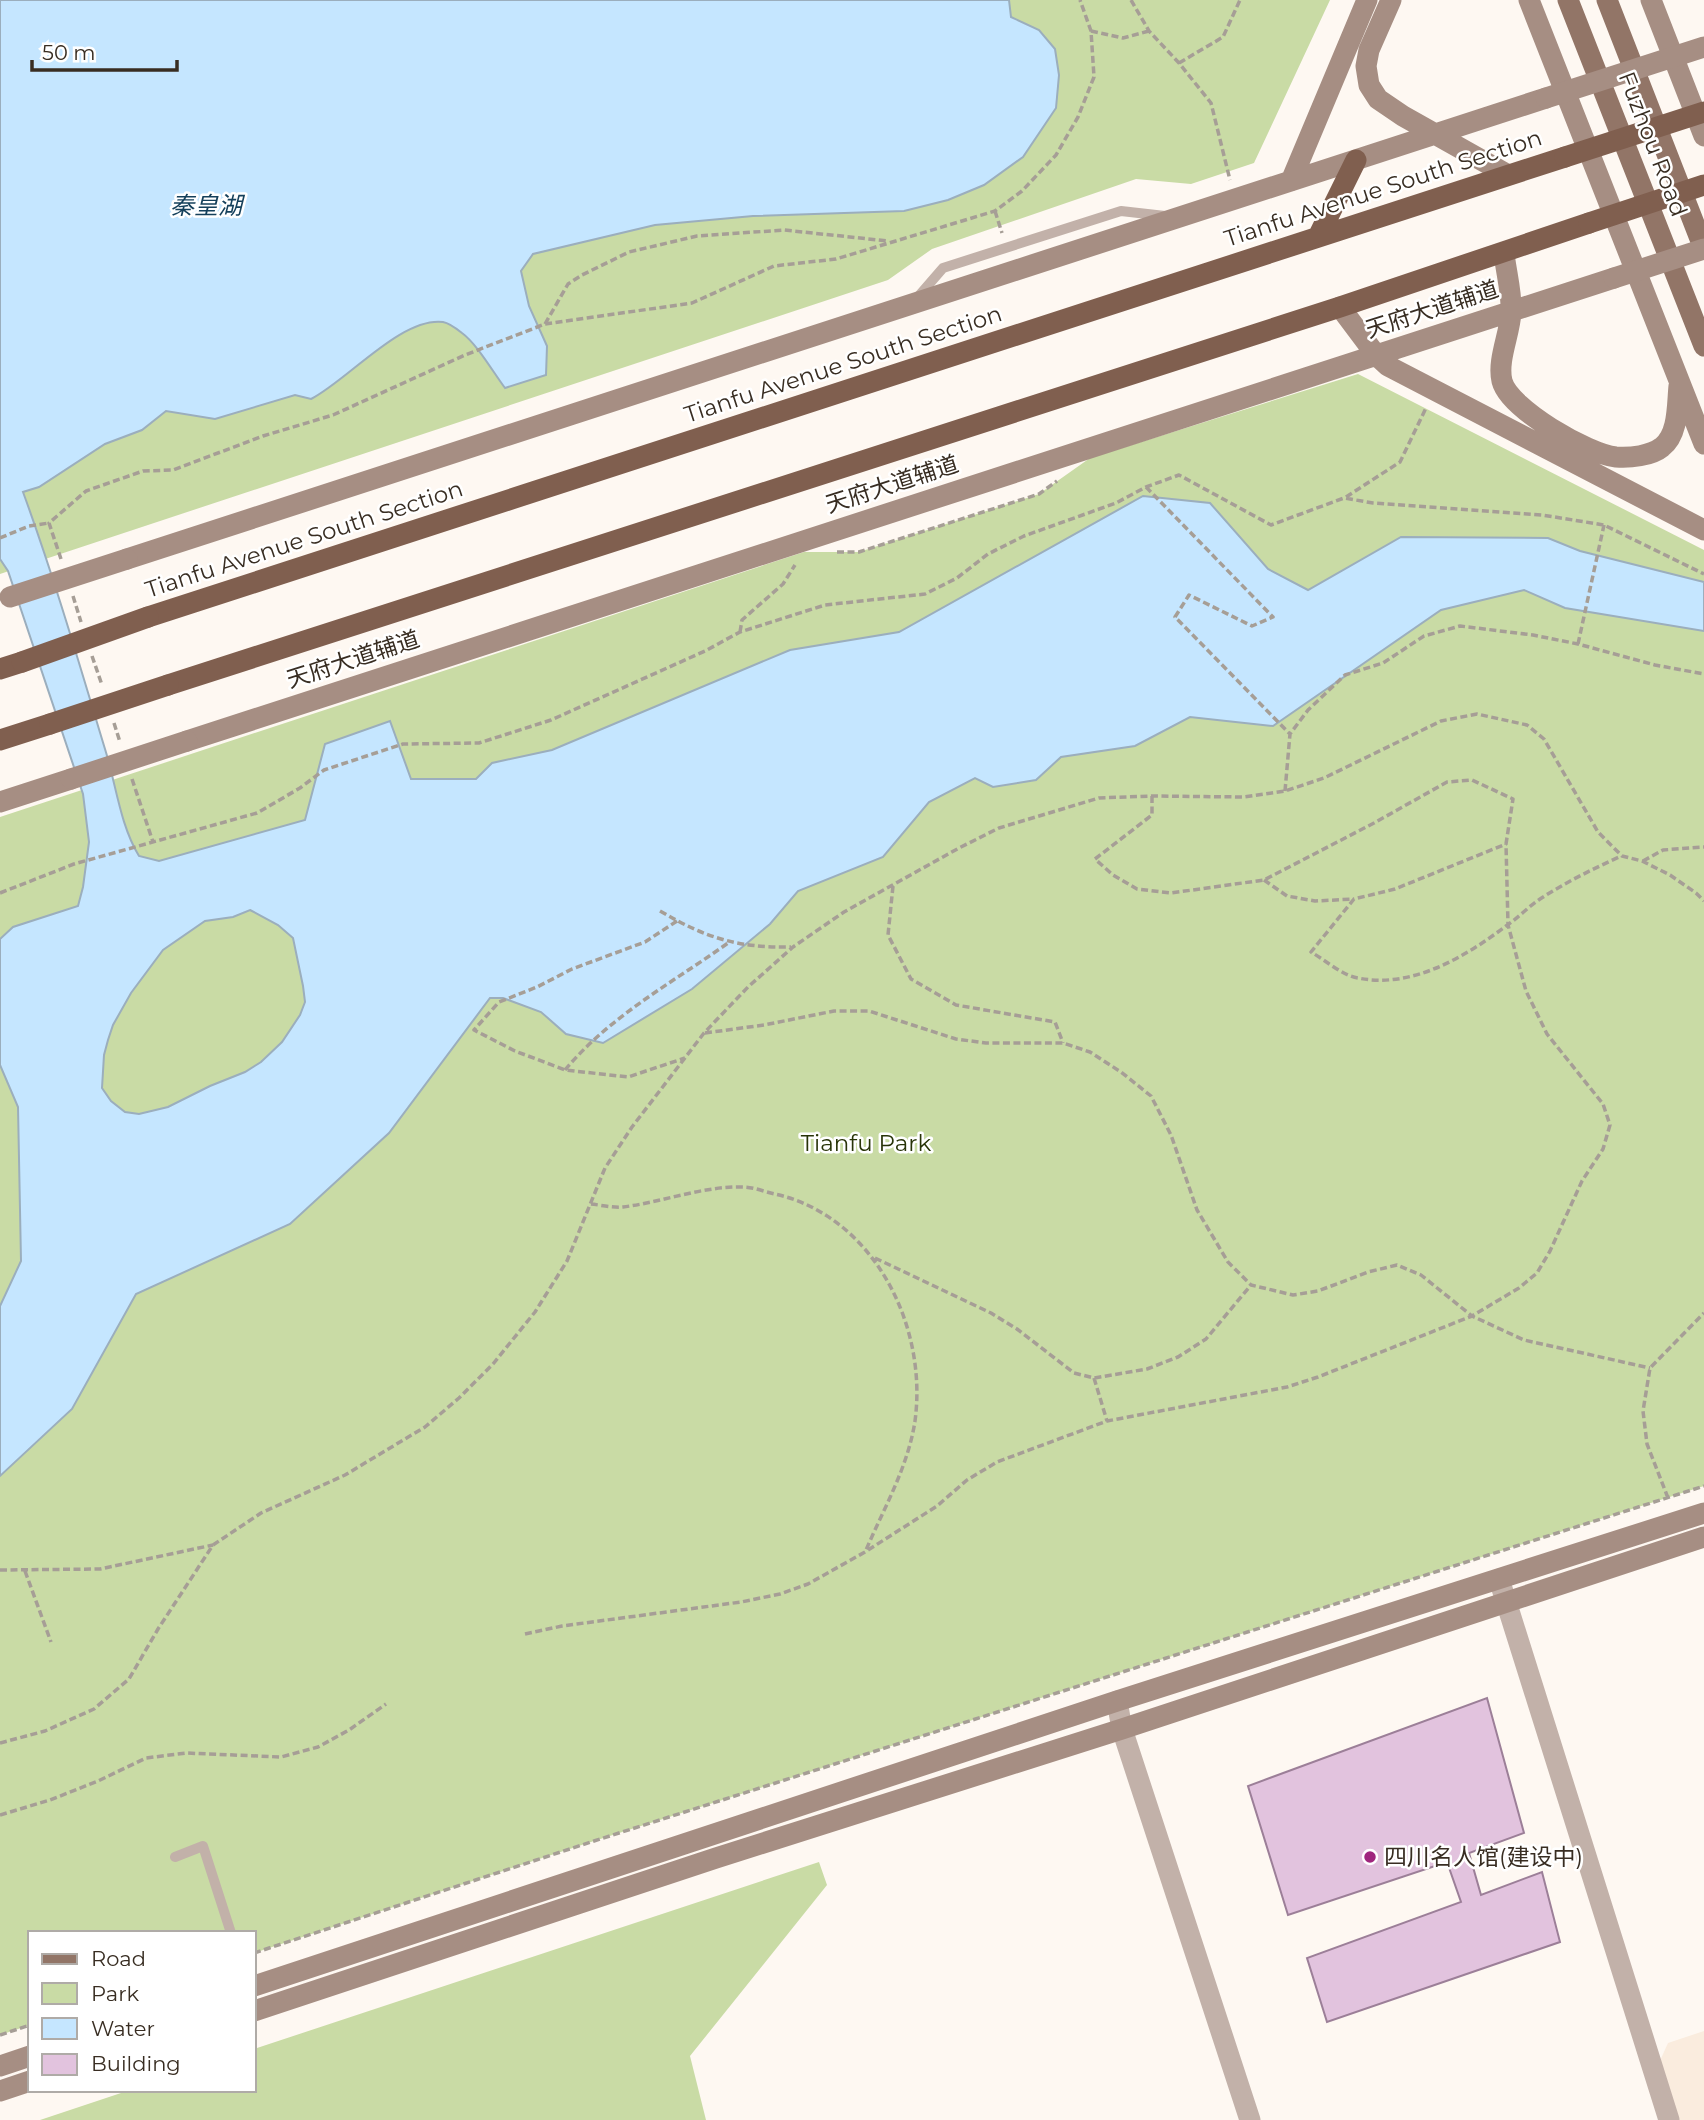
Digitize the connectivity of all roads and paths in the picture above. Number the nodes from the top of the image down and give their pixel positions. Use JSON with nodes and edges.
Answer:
{"nodes":[{"id":1,"x":1080,"y":0,"type":"edge"},
{"id":2,"x":1131,"y":0,"type":"edge"},
{"id":3,"x":1240,"y":0,"type":"edge"},
{"id":4,"x":1367,"y":0,"type":"edge"},
{"id":5,"x":1391,"y":0,"type":"edge"},
{"id":6,"x":1530,"y":0,"type":"edge"},
{"id":7,"x":1568,"y":0,"type":"edge"},
{"id":8,"x":1607,"y":0,"type":"edge"},
{"id":9,"x":1651,"y":0,"type":"edge"},
{"id":10,"x":1091,"y":31,"type":"junction"},
{"id":11,"x":1149,"y":32,"type":"junction"},
{"id":12,"x":1704,"y":47,"type":"edge"},
{"id":13,"x":1179,"y":63,"type":"junction"},
{"id":14,"x":1704,"y":112,"type":"edge"},
{"id":15,"x":1435,"y":134,"type":"junction"},
{"id":16,"x":1704,"y":136,"type":"edge"},
{"id":17,"x":1356,"y":160,"type":"junction"},
{"id":18,"x":1508,"y":176,"type":"junction"},
{"id":19,"x":1230,"y":180,"type":"dead end"},
{"id":20,"x":1291,"y":181,"type":"junction"},
{"id":21,"x":1704,"y":185,"type":"edge"},
{"id":22,"x":995,"y":211,"type":"junction"},
{"id":23,"x":1002,"y":233,"type":"dead end"},
{"id":24,"x":1318,"y":237,"type":"junction"},
{"id":25,"x":891,"y":241,"type":"junction"},
{"id":26,"x":1704,"y":249,"type":"edge"},
{"id":27,"x":1504,"y":253,"type":"junction"},
{"id":28,"x":1340,"y":307,"type":"junction"},
{"id":29,"x":1511,"y":311,"type":"junction"},
{"id":30,"x":545,"y":324,"type":"junction"},
{"id":31,"x":1704,"y":346,"type":"edge"},
{"id":32,"x":465,"y":355,"type":"dead end"},
{"id":33,"x":1376,"y":355,"type":"junction"},
{"id":34,"x":1680,"y":380,"type":"junction"},
{"id":35,"x":1426,"y":408,"type":"dead end"},
{"id":36,"x":1704,"y":444,"type":"edge"},
{"id":37,"x":1060,"y":480,"type":"dead end"},
{"id":38,"x":1146,"y":487,"type":"junction"},
{"id":39,"x":1344,"y":498,"type":"junction"},
{"id":40,"x":49,"y":523,"type":"dead end"},
{"id":41,"x":1604,"y":525,"type":"junction"},
{"id":42,"x":1704,"y":530,"type":"edge"},
{"id":43,"x":0,"y":538,"type":"edge"},
{"id":44,"x":831,"y":552,"type":"dead end"},
{"id":45,"x":797,"y":562,"type":"dead end"},
{"id":46,"x":1704,"y":574,"type":"edge"},
{"id":47,"x":5,"y":599,"type":"edge"},
{"id":48,"x":740,"y":632,"type":"junction"},
{"id":49,"x":1578,"y":644,"type":"junction"},
{"id":50,"x":0,"y":669,"type":"edge"},
{"id":51,"x":1704,"y":674,"type":"edge"},
{"id":52,"x":1290,"y":734,"type":"junction"},
{"id":53,"x":0,"y":740,"type":"edge"},
{"id":54,"x":1284,"y":791,"type":"junction"},
{"id":55,"x":1152,"y":796,"type":"junction"},
{"id":56,"x":0,"y":802,"type":"edge"},
{"id":57,"x":1506,"y":844,"type":"junction"},
{"id":58,"x":1704,"y":847,"type":"edge"},
{"id":59,"x":1622,"y":856,"type":"junction"},
{"id":60,"x":1642,"y":861,"type":"junction"},
{"id":61,"x":1264,"y":880,"type":"junction"},
{"id":62,"x":893,"y":886,"type":"junction"},
{"id":63,"x":0,"y":893,"type":"edge"},
{"id":64,"x":1354,"y":899,"type":"junction"},
{"id":65,"x":1704,"y":901,"type":"edge"},
{"id":66,"x":660,"y":911,"type":"dead end"},
{"id":67,"x":677,"y":921,"type":"junction"},
{"id":68,"x":1508,"y":925,"type":"junction"},
{"id":69,"x":728,"y":943,"type":"junction"},
{"id":70,"x":793,"y":947,"type":"junction"},
{"id":71,"x":704,"y":1033,"type":"junction"},
{"id":72,"x":1063,"y":1043,"type":"junction"},
{"id":73,"x":687,"y":1058,"type":"junction"},
{"id":74,"x":565,"y":1070,"type":"junction"},
{"id":75,"x":591,"y":1204,"type":"junction"},
{"id":76,"x":874,"y":1257,"type":"junction"},
{"id":77,"x":1251,"y":1285,"type":"junction"},
{"id":78,"x":1704,"y":1313,"type":"edge"},
{"id":79,"x":1472,"y":1316,"type":"junction"},
{"id":80,"x":1650,"y":1368,"type":"junction"},
{"id":81,"x":1094,"y":1378,"type":"junction"},
{"id":82,"x":1107,"y":1421,"type":"junction"},
{"id":83,"x":1704,"y":1486,"type":"edge"},
{"id":84,"x":1668,"y":1498,"type":"junction"},
{"id":85,"x":1704,"y":1513,"type":"edge"},
{"id":86,"x":1704,"y":1536,"type":"edge"},
{"id":87,"x":214,"y":1545,"type":"junction"},
{"id":88,"x":865,"y":1552,"type":"junction"},
{"id":89,"x":0,"y":1570,"type":"edge"},
{"id":90,"x":25,"y":1570,"type":"junction"},
{"id":91,"x":1499,"y":1579,"type":"junction"},
{"id":92,"x":1504,"y":1601,"type":"junction"},
{"id":93,"x":525,"y":1634,"type":"dead end"},
{"id":94,"x":51,"y":1642,"type":"dead end"},
{"id":95,"x":1117,"y":1701,"type":"junction"},
{"id":96,"x":386,"y":1704,"type":"dead end"},
{"id":97,"x":1122,"y":1729,"type":"junction"},
{"id":98,"x":0,"y":1744,"type":"edge"},
{"id":99,"x":0,"y":1815,"type":"edge"},
{"id":100,"x":175,"y":1857,"type":"dead end"},
{"id":101,"x":230,"y":1931,"type":"edge"},
{"id":102,"x":256,"y":1951,"type":"edge"},
{"id":103,"x":256,"y":1985,"type":"edge"},
{"id":104,"x":256,"y":2010,"type":"edge"},
{"id":105,"x":28,"y":2026,"type":"edge"},
{"id":106,"x":0,"y":2035,"type":"edge"},
{"id":107,"x":28,"y":2057,"type":"edge"},
{"id":108,"x":0,"y":2066,"type":"edge"},
{"id":109,"x":28,"y":2082,"type":"edge"},
{"id":110,"x":0,"y":2091,"type":"edge"},
{"id":111,"x":1250,"y":2120,"type":"edge"},
{"id":112,"x":1669,"y":2120,"type":"edge"}],
"edges":[{"from":1,"to":10,"type":"path"},
{"from":2,"to":11,"type":"path"},
{"from":3,"to":13,"type":"path"},
{"from":4,"to":20,"type":"street"},
{"from":5,"to":15,"type":"street"},
{"from":6,"to":34,"type":"street"},
{"from":7,"to":31,"type":"main road","name":"Fuzhou Road"},
{"from":8,"to":26,"type":"main road","name":"Fuzhou Road"},
{"from":9,"to":16,"type":"street"},
{"from":10,"to":11,"type":"path"},
{"from":10,"to":22,"type":"path"},
{"from":11,"to":13,"type":"path"},
{"from":12,"to":15,"type":"street","bridge":true},
{"from":13,"to":19,"type":"path"},
{"from":14,"to":18,"type":"highway","name":"Tianfu Avenue South Section","bridge":true},
{"from":15,"to":17,"type":"street"},
{"from":15,"to":18,"type":"street"},
{"from":17,"to":20,"type":"street"},
{"from":17,"to":24,"type":"highway"},
{"from":18,"to":24,"type":"highway","name":"Tianfu Avenue South Section"},
{"from":20,"to":47,"type":"street","bridge":true},
{"from":21,"to":27,"type":"highway","bridge":true},
{"from":22,"to":23,"type":"path"},
{"from":22,"to":25,"type":"path"},
{"from":24,"to":50,"type":"highway","name":"Tianfu Avenue South Section","bridge":true},
{"from":25,"to":30,"type":"path"},
{"from":25,"to":30,"type":"path"},
{"from":26,"to":29,"type":"street","name":"天府大道辅道","bridge":true},
{"from":27,"to":28,"type":"highway"},
{"from":27,"to":29,"type":"street"},
{"from":28,"to":33,"type":"street"},
{"from":28,"to":53,"type":"highway","bridge":true},
{"from":29,"to":33,"type":"street","name":"天府大道辅道"},
{"from":29,"to":34,"type":"street"},
{"from":30,"to":32,"type":"path"},
{"from":33,"to":42,"type":"street"},
{"from":33,"to":56,"type":"street","name":"天府大道辅道","bridge":true},
{"from":34,"to":36,"type":"street"},
{"from":35,"to":39,"type":"path"},
{"from":37,"to":44,"type":"path"},
{"from":38,"to":39,"type":"path"},
{"from":38,"to":48,"type":"path"},
{"from":38,"to":52,"type":"path"},
{"from":39,"to":41,"type":"path"},
{"from":40,"to":43,"type":"path"},
{"from":41,"to":46,"type":"path"},
{"from":41,"to":49,"type":"path"},
{"from":45,"to":48,"type":"path"},
{"from":48,"to":63,"type":"path"},
{"from":49,"to":51,"type":"path"},
{"from":49,"to":52,"type":"path"},
{"from":52,"to":54,"type":"path"},
{"from":54,"to":55,"type":"path"},
{"from":54,"to":59,"type":"path"},
{"from":55,"to":61,"type":"path"},
{"from":55,"to":62,"type":"path"},
{"from":57,"to":61,"type":"path"},
{"from":57,"to":64,"type":"path"},
{"from":57,"to":68,"type":"path"},
{"from":58,"to":60,"type":"path"},
{"from":59,"to":60,"type":"path"},
{"from":59,"to":68,"type":"path"},
{"from":60,"to":65,"type":"path"},
{"from":61,"to":64,"type":"path"},
{"from":62,"to":70,"type":"path"},
{"from":62,"to":72,"type":"path"},
{"from":64,"to":68,"type":"path"},
{"from":66,"to":67,"type":"path"},
{"from":67,"to":69,"type":"path"},
{"from":67,"to":74,"type":"path"},
{"from":68,"to":79,"type":"path"},
{"from":69,"to":70,"type":"path"},
{"from":69,"to":74,"type":"path"},
{"from":70,"to":71,"type":"path"},
{"from":71,"to":72,"type":"path"},
{"from":71,"to":73,"type":"path"},
{"from":72,"to":77,"type":"path"},
{"from":73,"to":74,"type":"path"},
{"from":73,"to":75,"type":"path"},
{"from":75,"to":76,"type":"path"},
{"from":75,"to":87,"type":"path"},
{"from":76,"to":81,"type":"path"},
{"from":76,"to":88,"type":"path"},
{"from":77,"to":79,"type":"path"},
{"from":77,"to":81,"type":"path"},
{"from":78,"to":80,"type":"path"},
{"from":79,"to":80,"type":"path"},
{"from":79,"to":82,"type":"path"},
{"from":80,"to":84,"type":"path"},
{"from":81,"to":82,"type":"path"},
{"from":82,"to":88,"type":"path"},
{"from":83,"to":84,"type":"path"},
{"from":84,"to":102,"type":"path"},
{"from":85,"to":91,"type":"street"},
{"from":86,"to":92,"type":"street"},
{"from":87,"to":90,"type":"path"},
{"from":87,"to":98,"type":"path"},
{"from":88,"to":93,"type":"path"},
{"from":89,"to":90,"type":"path"},
{"from":90,"to":94,"type":"path"},
{"from":91,"to":92,"type":"street"},
{"from":91,"to":95,"type":"street"},
{"from":92,"to":97,"type":"street"},
{"from":92,"to":112,"type":"street"},
{"from":95,"to":97,"type":"street"},
{"from":95,"to":103,"type":"street"},
{"from":96,"to":99,"type":"path"},
{"from":97,"to":104,"type":"street"},
{"from":97,"to":111,"type":"street"},
{"from":100,"to":101,"type":"lane"},
{"from":105,"to":106,"type":"path"},
{"from":107,"to":108,"type":"street"},
{"from":109,"to":110,"type":"street"}]}
